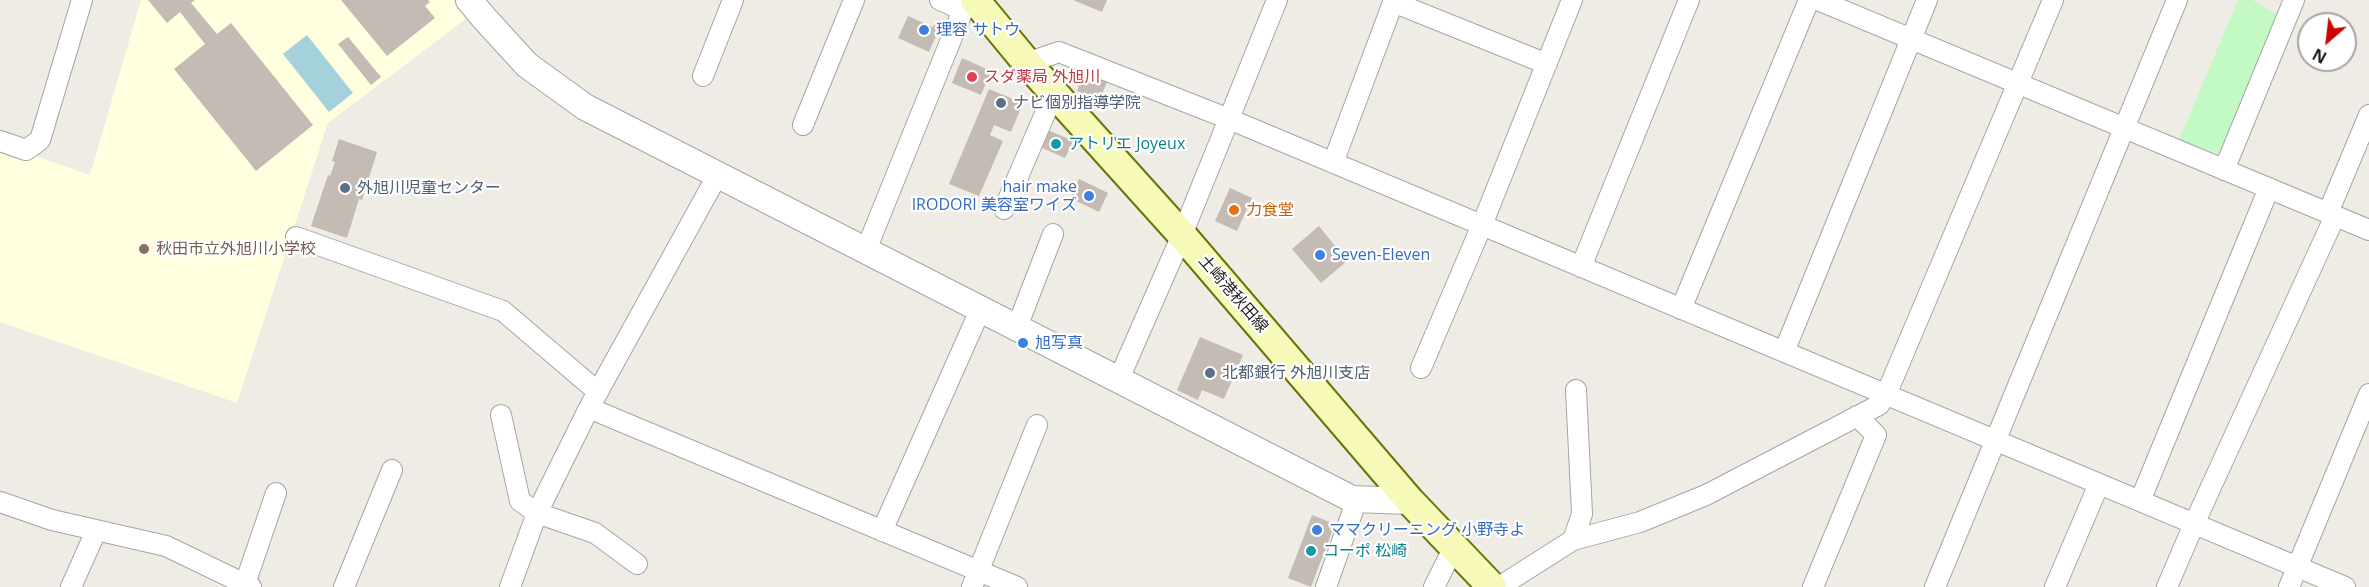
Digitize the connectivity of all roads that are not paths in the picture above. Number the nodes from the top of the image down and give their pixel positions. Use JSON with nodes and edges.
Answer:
{"nodes":[{"id":1,"x":82,"y":0,"type":"edge"},
{"id":2,"x":733,"y":0,"type":"edge"},
{"id":3,"x":854,"y":0,"type":"edge"},
{"id":4,"x":940,"y":0,"type":"edge"},
{"id":5,"x":1277,"y":0,"type":"edge"},
{"id":6,"x":1572,"y":0,"type":"edge"},
{"id":7,"x":1689,"y":0,"type":"edge"},
{"id":8,"x":1809,"y":0,"type":"edge"},
{"id":9,"x":1818,"y":0,"type":"edge"},
{"id":10,"x":1927,"y":0,"type":"edge"},
{"id":11,"x":2053,"y":0,"type":"edge"},
{"id":12,"x":2177,"y":0,"type":"edge"},
{"id":13,"x":2294,"y":0,"type":"edge"},
{"id":14,"x":1394,"y":1,"type":"edge"},
{"id":15,"x":970,"y":3,"type":"edge"},
{"id":16,"x":482,"y":6,"type":"edge"},
{"id":17,"x":1911,"y":38,"type":"junction"},
{"id":18,"x":1028,"y":63,"type":"junction"},
{"id":19,"x":1547,"y":64,"type":"junction"},
{"id":20,"x":703,"y":76,"type":"dead end"},
{"id":21,"x":2018,"y":83,"type":"junction"},
{"id":22,"x":1054,"y":93,"type":"junction"},
{"id":23,"x":2369,"y":115,"type":"edge"},
{"id":24,"x":1229,"y":119,"type":"junction"},
{"id":25,"x":803,"y":125,"type":"dead end"},
{"id":26,"x":2125,"y":128,"type":"junction"},
{"id":27,"x":0,"y":141,"type":"edge"},
{"id":28,"x":1333,"y":163,"type":"junction"},
{"id":29,"x":2224,"y":170,"type":"junction"},
{"id":30,"x":717,"y":176,"type":"junction"},
{"id":31,"x":2269,"y":188,"type":"junction"},
{"id":32,"x":1004,"y":209,"type":"dead end"},
{"id":33,"x":2331,"y":214,"type":"junction"},
{"id":34,"x":1482,"y":225,"type":"junction"},
{"id":35,"x":2369,"y":230,"type":"edge"},
{"id":36,"x":1053,"y":234,"type":"dead end"},
{"id":37,"x":1182,"y":235,"type":"junction"},
{"id":38,"x":296,"y":237,"type":"dead end"},
{"id":39,"x":866,"y":250,"type":"junction"},
{"id":40,"x":1581,"y":267,"type":"junction"},
{"id":41,"x":981,"y":308,"type":"junction"},
{"id":42,"x":1680,"y":309,"type":"junction"},
{"id":43,"x":1017,"y":327,"type":"junction"},
{"id":44,"x":1784,"y":352,"type":"junction"},
{"id":45,"x":1420,"y":368,"type":"dead end"},
{"id":46,"x":1118,"y":381,"type":"junction"},
{"id":47,"x":1576,"y":390,"type":"dead end"},
{"id":48,"x":2369,"y":394,"type":"edge"},
{"id":49,"x":1887,"y":395,"type":"junction"},
{"id":50,"x":593,"y":400,"type":"junction"},
{"id":51,"x":501,"y":416,"type":"dead end"},
{"id":52,"x":1857,"y":416,"type":"junction"},
{"id":53,"x":1037,"y":425,"type":"dead end"},
{"id":54,"x":1995,"y":441,"type":"junction"},
{"id":55,"x":392,"y":470,"type":"dead end"},
{"id":56,"x":2099,"y":484,"type":"junction"},
{"id":57,"x":276,"y":493,"type":"dead end"},
{"id":58,"x":1357,"y":499,"type":"junction"},
{"id":59,"x":1410,"y":501,"type":"junction"},
{"id":60,"x":2140,"y":501,"type":"junction"},
{"id":61,"x":0,"y":502,"type":"edge"},
{"id":62,"x":537,"y":513,"type":"junction"},
{"id":63,"x":2194,"y":524,"type":"junction"},
{"id":64,"x":96,"y":531,"type":"junction"},
{"id":65,"x":882,"y":531,"type":"junction"},
{"id":66,"x":1573,"y":540,"type":"junction"},
{"id":67,"x":1454,"y":547,"type":"junction"},
{"id":68,"x":637,"y":564,"type":"dead end"},
{"id":69,"x":2297,"y":567,"type":"junction"},
{"id":70,"x":975,"y":579,"type":"edge"},
{"id":71,"x":248,"y":586,"type":"edge"},
{"id":72,"x":71,"y":587,"type":"edge"},
{"id":73,"x":344,"y":587,"type":"edge"},
{"id":74,"x":510,"y":587,"type":"edge"},
{"id":75,"x":1017,"y":587,"type":"edge"},
{"id":76,"x":1326,"y":587,"type":"edge"},
{"id":77,"x":1434,"y":587,"type":"edge"},
{"id":78,"x":1492,"y":587,"type":"edge"},
{"id":79,"x":1499,"y":587,"type":"edge"},
{"id":80,"x":1813,"y":587,"type":"edge"},
{"id":81,"x":1935,"y":587,"type":"edge"},
{"id":82,"x":2055,"y":587,"type":"edge"},
{"id":83,"x":2167,"y":587,"type":"edge"},
{"id":84,"x":2289,"y":587,"type":"edge"},
{"id":85,"x":2345,"y":587,"type":"edge"}],
"edges":[{"from":1,"to":27,"type":"street"},
{"from":2,"to":20,"type":"street"},
{"from":3,"to":25,"type":"street"},
{"from":4,"to":15,"type":"street"},
{"from":5,"to":24,"type":"street"},
{"from":6,"to":19,"type":"street"},
{"from":7,"to":40,"type":"street"},
{"from":8,"to":42,"type":"street"},
{"from":9,"to":17,"type":"street"},
{"from":10,"to":17,"type":"street"},
{"from":11,"to":21,"type":"street"},
{"from":12,"to":26,"type":"street"},
{"from":13,"to":29,"type":"street"},
{"from":14,"to":19,"type":"street"},
{"from":14,"to":28,"type":"street"},
{"from":15,"to":18,"type":"main road","name":"土崎港秋田線"},
{"from":15,"to":39,"type":"street"},
{"from":16,"to":30,"type":"street"},
{"from":17,"to":21,"type":"street"},
{"from":17,"to":44,"type":"street"},
{"from":18,"to":22,"type":"main road","name":"土崎港秋田線"},
{"from":18,"to":24,"type":"street"},
{"from":19,"to":34,"type":"street"},
{"from":21,"to":26,"type":"street"},
{"from":21,"to":49,"type":"street"},
{"from":22,"to":32,"type":"street"},
{"from":22,"to":37,"type":"main road","name":"土崎港秋田線"},
{"from":23,"to":33,"type":"street"},
{"from":24,"to":28,"type":"street"},
{"from":24,"to":37,"type":"street"},
{"from":26,"to":29,"type":"street"},
{"from":26,"to":54,"type":"street"},
{"from":28,"to":34,"type":"street"},
{"from":29,"to":31,"type":"street"},
{"from":30,"to":39,"type":"street"},
{"from":30,"to":50,"type":"street"},
{"from":31,"to":33,"type":"street"},
{"from":31,"to":60,"type":"street"},
{"from":33,"to":35,"type":"street"},
{"from":33,"to":63,"type":"street"},
{"from":34,"to":40,"type":"street"},
{"from":34,"to":45,"type":"street"},
{"from":36,"to":43,"type":"street"},
{"from":37,"to":46,"type":"street"},
{"from":37,"to":59,"type":"main road","name":"土崎港秋田線"},
{"from":38,"to":50,"type":"street"},
{"from":39,"to":41,"type":"street"},
{"from":40,"to":42,"type":"street"},
{"from":41,"to":43,"type":"street"},
{"from":41,"to":65,"type":"street"},
{"from":42,"to":44,"type":"street"},
{"from":43,"to":46,"type":"street"},
{"from":44,"to":49,"type":"street"},
{"from":46,"to":58,"type":"street"},
{"from":47,"to":66,"type":"street"},
{"from":48,"to":69,"type":"street"},
{"from":49,"to":52,"type":"street"},
{"from":49,"to":54,"type":"street"},
{"from":50,"to":62,"type":"street"},
{"from":50,"to":65,"type":"street"},
{"from":51,"to":62,"type":"street"},
{"from":52,"to":66,"type":"street"},
{"from":52,"to":80,"type":"street"},
{"from":53,"to":70,"type":"street"},
{"from":54,"to":56,"type":"street"},
{"from":54,"to":81,"type":"street"},
{"from":55,"to":73,"type":"street"},
{"from":56,"to":60,"type":"street"},
{"from":56,"to":82,"type":"street"},
{"from":57,"to":71,"type":"street"},
{"from":58,"to":59,"type":"street"},
{"from":58,"to":76,"type":"street"},
{"from":59,"to":67,"type":"main road","name":"土崎港秋田線"},
{"from":60,"to":63,"type":"street"},
{"from":61,"to":64,"type":"street"},
{"from":62,"to":68,"type":"street"},
{"from":62,"to":74,"type":"street"},
{"from":63,"to":69,"type":"street"},
{"from":63,"to":83,"type":"street"},
{"from":64,"to":71,"type":"street"},
{"from":64,"to":72,"type":"street"},
{"from":65,"to":70,"type":"street"},
{"from":66,"to":79,"type":"street"},
{"from":67,"to":77,"type":"street"},
{"from":67,"to":78,"type":"main road","name":"土崎港秋田線"},
{"from":69,"to":84,"type":"street"},
{"from":69,"to":85,"type":"street"},
{"from":70,"to":75,"type":"street"}]}
